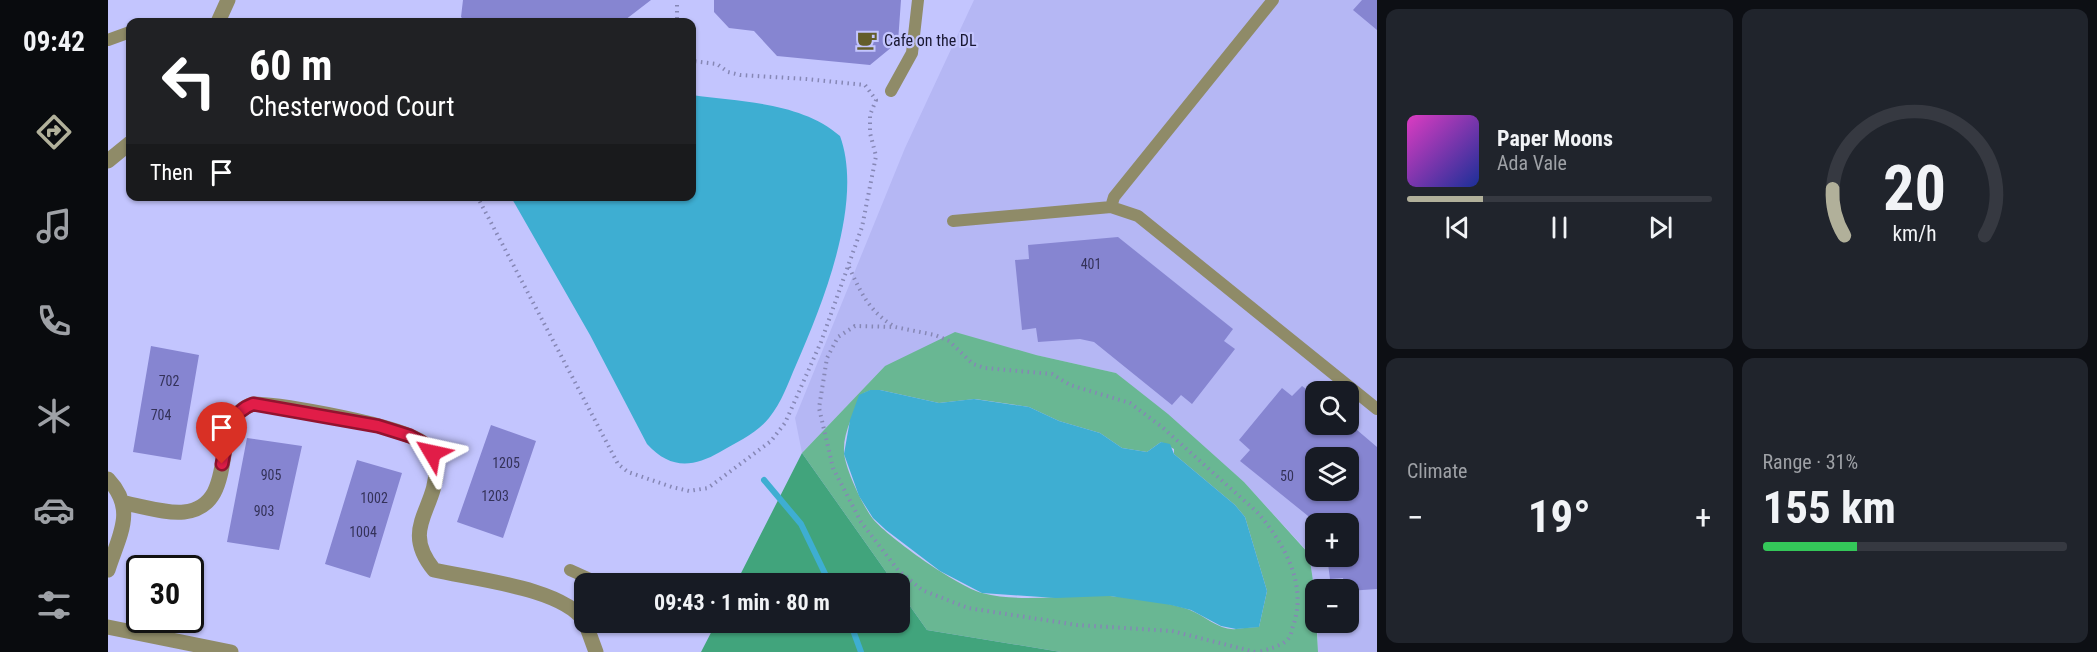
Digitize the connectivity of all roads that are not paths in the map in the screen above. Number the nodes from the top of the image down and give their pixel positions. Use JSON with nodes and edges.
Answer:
{"nodes":[{"id":1,"x":228,"y":0,"type":"edge"},
{"id":2,"x":918,"y":0,"type":"edge"},
{"id":3,"x":1273,"y":0,"type":"edge"},
{"id":4,"x":220,"y":18,"type":"edge"},
{"id":5,"x":126,"y":33,"type":"edge"},
{"id":6,"x":108,"y":40,"type":"edge"},
{"id":7,"x":891,"y":91,"type":"dead end"},
{"id":8,"x":126,"y":146,"type":"edge"},
{"id":9,"x":108,"y":161,"type":"edge"},
{"id":10,"x":1111,"y":207,"type":"junction"},
{"id":11,"x":953,"y":221,"type":"dead end"},
{"id":12,"x":1377,"y":409,"type":"edge"},
{"id":13,"x":108,"y":479,"type":"edge"},
{"id":14,"x":124,"y":503,"type":"junction"},
{"id":15,"x":108,"y":570,"type":"edge"},
{"id":16,"x":570,"y":570,"type":"dead end"},
{"id":17,"x":577,"y":573,"type":"edge"},
{"id":18,"x":574,"y":609,"type":"edge"},
{"id":19,"x":108,"y":627,"type":"edge"},
{"id":20,"x":589,"y":633,"type":"edge"},
{"id":21,"x":231,"y":652,"type":"edge"},
{"id":22,"x":596,"y":652,"type":"edge"}],
"edges":[{"from":1,"to":4,"type":"street"},
{"from":2,"to":7,"type":"lane"},
{"from":3,"to":10,"type":"lane"},
{"from":5,"to":6,"type":"lane"},
{"from":8,"to":9,"type":"street"},
{"from":10,"to":11,"type":"lane"},
{"from":10,"to":12,"type":"lane"},
{"from":13,"to":14,"type":"street"},
{"from":14,"to":15,"type":"street"},
{"from":14,"to":18,"type":"street"},
{"from":16,"to":17,"type":"lane"},
{"from":19,"to":21,"type":"street"},
{"from":20,"to":22,"type":"street"}]}
